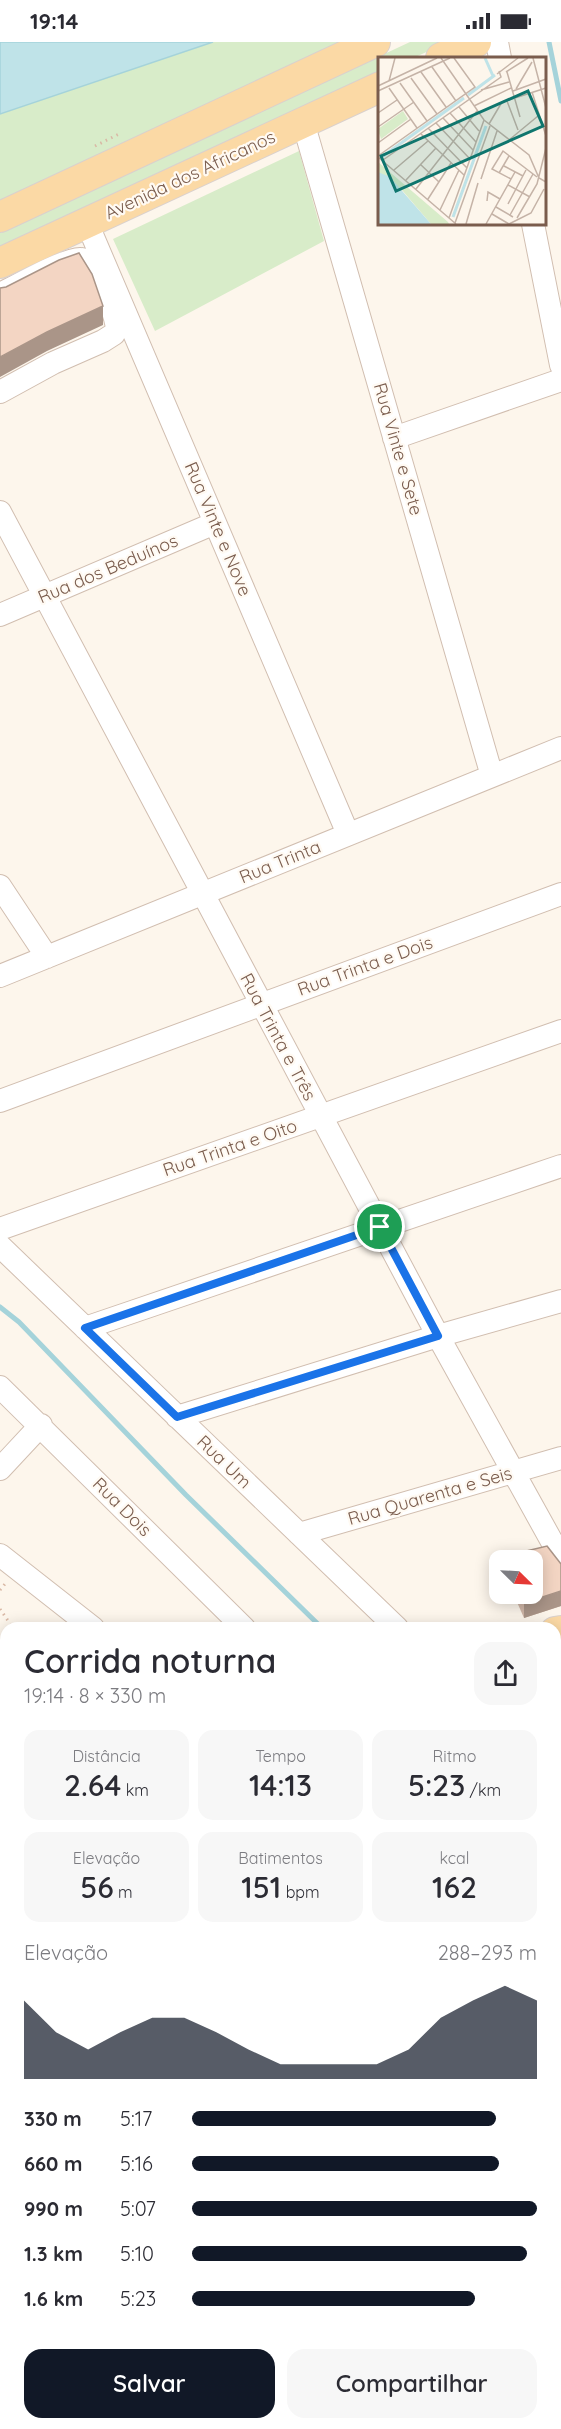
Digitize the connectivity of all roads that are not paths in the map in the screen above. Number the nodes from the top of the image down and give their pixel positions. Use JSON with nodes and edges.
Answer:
{"nodes":[{"id":1,"x":375,"y":42,"type":"edge"},
{"id":2,"x":476,"y":42,"type":"edge"},
{"id":3,"x":497,"y":42,"type":"edge"},
{"id":4,"x":443,"y":57,"type":"edge"},
{"id":5,"x":500,"y":57,"type":"edge"},
{"id":6,"x":378,"y":88,"type":"edge"},
{"id":7,"x":303,"y":122,"type":"junction"},
{"id":8,"x":0,"y":217,"type":"edge"},
{"id":9,"x":87,"y":223,"type":"junction"},
{"id":10,"x":533,"y":225,"type":"edge"},
{"id":11,"x":0,"y":263,"type":"edge"},
{"id":12,"x":0,"y":294,"type":"edge"},
{"id":13,"x":561,"y":365,"type":"edge"},
{"id":14,"x":561,"y":380,"type":"edge"},
{"id":15,"x":0,"y":392,"type":"edge"},
{"id":16,"x":394,"y":438,"type":"junction"},
{"id":17,"x":0,"y":513,"type":"edge"},
{"id":18,"x":215,"y":524,"type":"junction"},
{"id":19,"x":43,"y":596,"type":"junction"},
{"id":20,"x":0,"y":615,"type":"edge"},
{"id":21,"x":561,"y":748,"type":"edge"},
{"id":22,"x":492,"y":776,"type":"junction"},
{"id":23,"x":348,"y":834,"type":"junction"},
{"id":24,"x":0,"y":886,"type":"edge"},
{"id":25,"x":202,"y":894,"type":"junction"},
{"id":26,"x":561,"y":894,"type":"edge"},
{"id":27,"x":47,"y":957,"type":"junction"},
{"id":28,"x":0,"y":976,"type":"edge"},
{"id":29,"x":261,"y":1005,"type":"junction"},
{"id":30,"x":561,"y":1031,"type":"edge"},
{"id":31,"x":0,"y":1101,"type":"edge"},
{"id":32,"x":321,"y":1116,"type":"junction"},
{"id":33,"x":561,"y":1166,"type":"edge"},
{"id":34,"x":380,"y":1227,"type":"junction"},
{"id":35,"x":0,"y":1229,"type":"edge"},
{"id":36,"x":0,"y":1246,"type":"edge"},
{"id":37,"x":561,"y":1300,"type":"edge"},
{"id":38,"x":85,"y":1328,"type":"junction"},
{"id":39,"x":438,"y":1336,"type":"junction"},
{"id":40,"x":0,"y":1387,"type":"edge"},
{"id":41,"x":177,"y":1417,"type":"junction"},
{"id":42,"x":40,"y":1425,"type":"junction"},
{"id":43,"x":561,"y":1458,"type":"edge"},
{"id":44,"x":0,"y":1469,"type":"edge"},
{"id":45,"x":513,"y":1472,"type":"junction"},
{"id":46,"x":299,"y":1534,"type":"junction"},
{"id":47,"x":0,"y":1555,"type":"edge"},
{"id":48,"x":561,"y":1558,"type":"edge"},
{"id":49,"x":85,"y":1622,"type":"edge"},
{"id":50,"x":238,"y":1622,"type":"edge"},
{"id":51,"x":391,"y":1622,"type":"edge"}],
"edges":[{"from":1,"to":8,"type":"main road"},
{"from":2,"to":4,"type":"main road"},
{"from":3,"to":5,"type":"street"},
{"from":6,"to":7,"type":"main road","name":"Avenida dos Africanos"},
{"from":7,"to":9,"type":"main road","name":"Avenida dos Africanos"},
{"from":7,"to":16,"type":"street","name":"Rua Vinte e Sete"},
{"from":9,"to":11,"type":"main road","name":"Avenida dos Africanos"},
{"from":9,"to":18,"type":"street","name":"Rua Vinte e Nove"},
{"from":10,"to":13,"type":"street"},
{"from":12,"to":15,"type":"street"},
{"from":14,"to":16,"type":"street"},
{"from":16,"to":22,"type":"street","name":"Rua Vinte e Sete"},
{"from":17,"to":19,"type":"street","name":"Rua Trinta e Três"},
{"from":18,"to":19,"type":"street","name":"Rua dos Beduínos"},
{"from":18,"to":23,"type":"street","name":"Rua Vinte e Nove"},
{"from":19,"to":20,"type":"street","name":"Rua dos Beduínos"},
{"from":19,"to":25,"type":"street","name":"Rua Trinta e Três"},
{"from":21,"to":22,"type":"street","name":"Rua Trinta"},
{"from":22,"to":23,"type":"street","name":"Rua Trinta"},
{"from":23,"to":25,"type":"street","name":"Rua Trinta"},
{"from":24,"to":27,"type":"street"},
{"from":25,"to":27,"type":"street","name":"Rua Trinta"},
{"from":25,"to":29,"type":"street","name":"Rua Trinta e Três"},
{"from":26,"to":29,"type":"street","name":"Rua Trinta e Dois"},
{"from":27,"to":28,"type":"street","name":"Rua Trinta"},
{"from":29,"to":31,"type":"street","name":"Rua Trinta e Dois"},
{"from":29,"to":32,"type":"street","name":"Rua Trinta e Três"},
{"from":30,"to":32,"type":"street","name":"Rua Trinta e Oito"},
{"from":32,"to":34,"type":"street","name":"Rua Trinta e Três"},
{"from":32,"to":35,"type":"street","name":"Rua Trinta e Oito"},
{"from":33,"to":34,"type":"street"},
{"from":34,"to":38,"type":"street"},
{"from":34,"to":39,"type":"street","name":"Rua Trinta e Três"},
{"from":36,"to":38,"type":"street","name":"Rua Um"},
{"from":37,"to":39,"type":"street"},
{"from":38,"to":41,"type":"street","name":"Rua Um"},
{"from":39,"to":41,"type":"street"},
{"from":39,"to":45,"type":"street","name":"Rua Trinta e Três"},
{"from":40,"to":42,"type":"street","name":"Rua Dois"},
{"from":41,"to":46,"type":"street","name":"Rua Um"},
{"from":42,"to":44,"type":"street"},
{"from":42,"to":50,"type":"street","name":"Rua Dois"},
{"from":43,"to":45,"type":"street","name":"Rua Quarenta e Seis"},
{"from":45,"to":46,"type":"street","name":"Rua Quarenta e Seis"},
{"from":45,"to":48,"type":"street","name":"Rua Trinta e Três"},
{"from":46,"to":51,"type":"street","name":"Rua Um"},
{"from":47,"to":49,"type":"street"}]}
